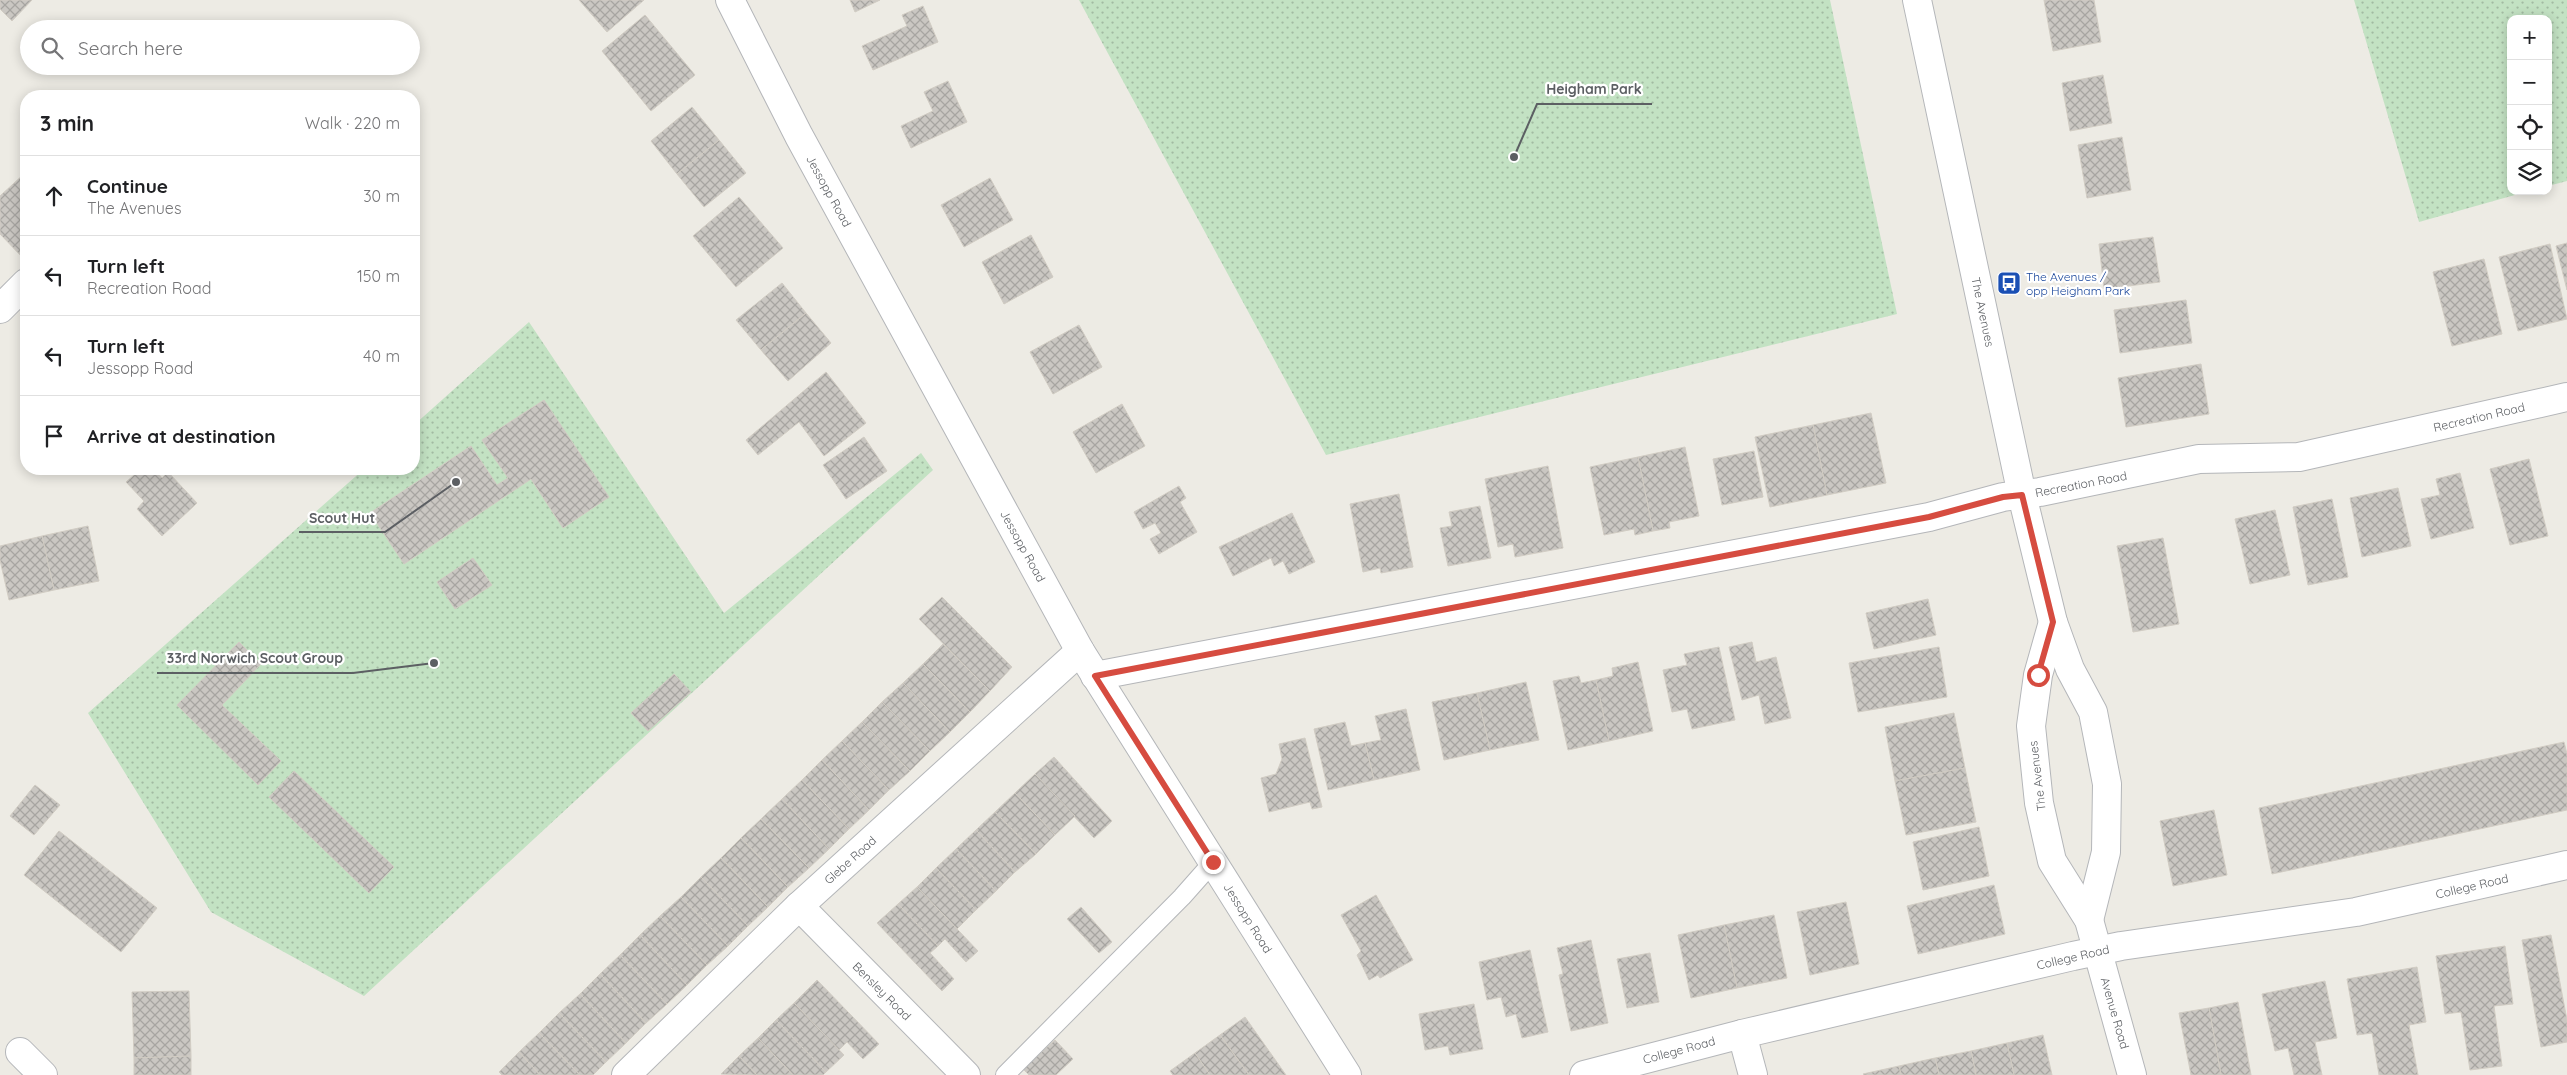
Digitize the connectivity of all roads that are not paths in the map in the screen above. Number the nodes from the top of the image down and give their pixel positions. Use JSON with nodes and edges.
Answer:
{"nodes":[{"id":1,"x":730,"y":0,"type":"edge"},
{"id":2,"x":1917,"y":0,"type":"edge"},
{"id":3,"x":20,"y":289,"type":"edge"},
{"id":4,"x":0,"y":309,"type":"edge"},
{"id":5,"x":2567,"y":397,"type":"edge"},
{"id":6,"x":2022,"y":495,"type":"junction"},
{"id":7,"x":2053,"y":622,"type":"junction"},
{"id":8,"x":1080,"y":651,"type":"junction"},
{"id":9,"x":1095,"y":676,"type":"junction"},
{"id":10,"x":1213,"y":862,"type":"junction"},
{"id":11,"x":2567,"y":865,"type":"edge"},
{"id":12,"x":799,"y":906,"type":"junction"},
{"id":13,"x":2089,"y":920,"type":"junction"},
{"id":14,"x":2097,"y":951,"type":"junction"},
{"id":15,"x":1742,"y":1034,"type":"junction"},
{"id":16,"x":626,"y":1075,"type":"edge"},
{"id":17,"x":966,"y":1075,"type":"edge"},
{"id":18,"x":1005,"y":1075,"type":"edge"},
{"id":19,"x":1346,"y":1075,"type":"edge"},
{"id":20,"x":1584,"y":1075,"type":"edge"},
{"id":21,"x":1753,"y":1075,"type":"edge"},
{"id":22,"x":2132,"y":1075,"type":"edge"}],
"edges":[{"from":1,"to":8,"type":"street","name":"Jessopp Road"},
{"from":2,"to":6,"type":"street","name":"The Avenues"},
{"from":3,"to":4,"type":"street"},
{"from":5,"to":6,"type":"street","name":"Recreation Road"},
{"from":6,"to":7,"type":"street","name":"The Avenues"},
{"from":6,"to":9,"type":"street","name":"Recreation Road"},
{"from":7,"to":13,"type":"street","name":"The Avenues"},
{"from":7,"to":13,"type":"street","name":"The Avenues"},
{"from":8,"to":9,"type":"street","name":"Jessopp Road"},
{"from":8,"to":12,"type":"street","name":"Glebe Road"},
{"from":9,"to":10,"type":"street","name":"Jessopp Road"},
{"from":10,"to":18,"type":"lane"},
{"from":10,"to":19,"type":"street","name":"Jessopp Road"},
{"from":11,"to":14,"type":"street","name":"College Road"},
{"from":12,"to":16,"type":"street","name":"Glebe Road"},
{"from":12,"to":17,"type":"street","name":"Bensley Road"},
{"from":13,"to":14,"type":"street","name":"The Avenues"},
{"from":14,"to":15,"type":"street","name":"College Road"},
{"from":14,"to":22,"type":"street","name":"Avenue Road"},
{"from":15,"to":20,"type":"street","name":"College Road"},
{"from":15,"to":21,"type":"street"}]}
